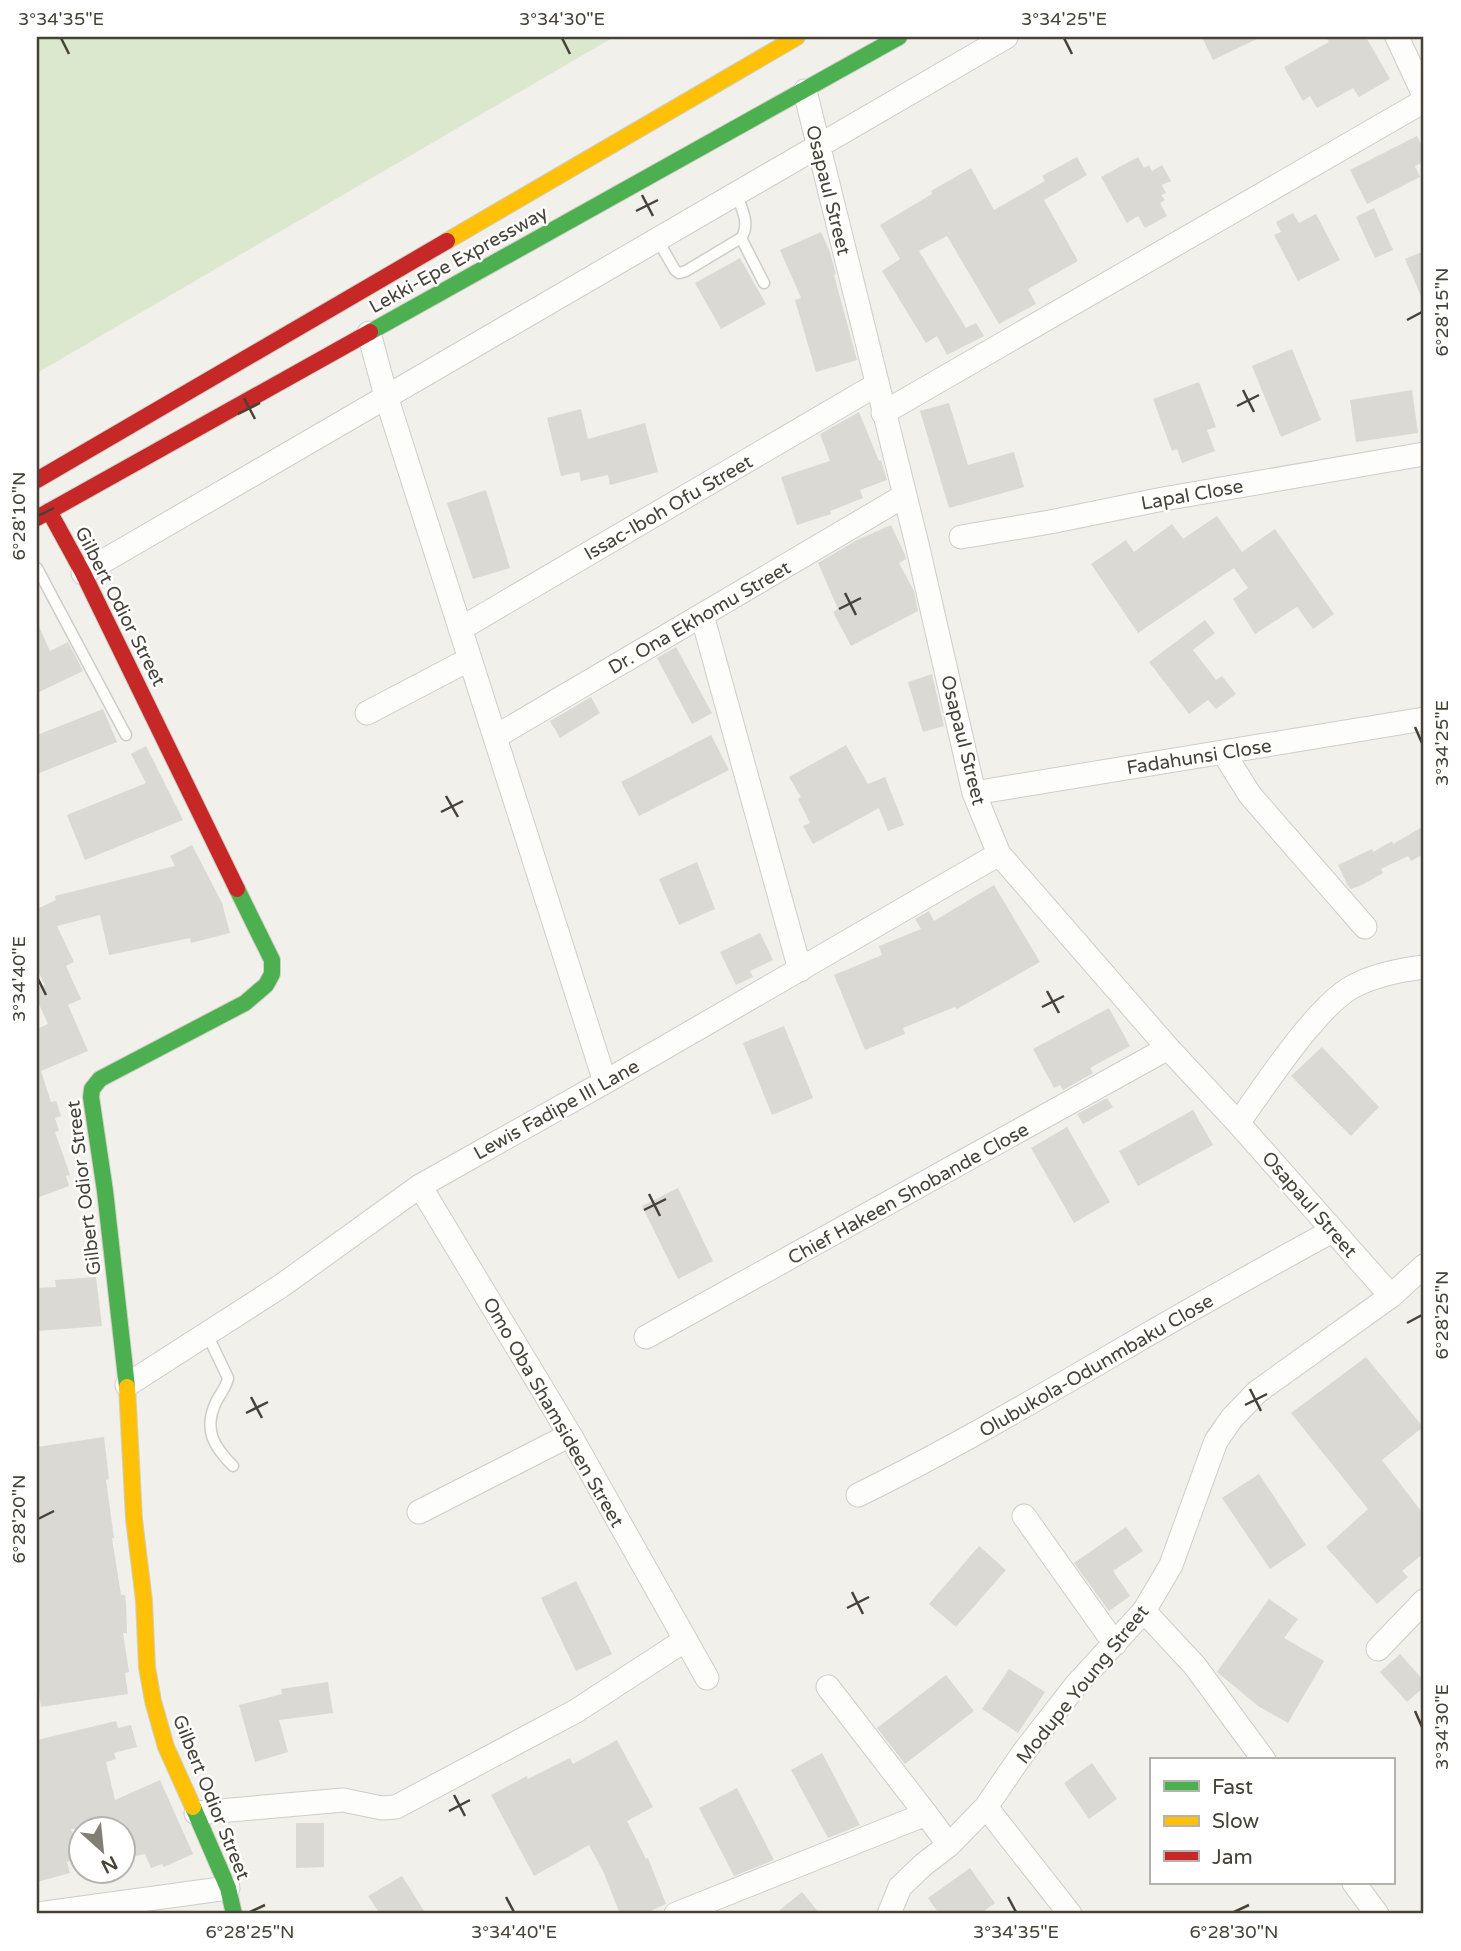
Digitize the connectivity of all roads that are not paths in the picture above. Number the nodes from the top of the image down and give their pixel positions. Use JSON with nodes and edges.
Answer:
{"nodes":[{"id":1,"x":797,"y":37,"type":"edge"},
{"id":2,"x":899,"y":37,"type":"edge"},
{"id":3,"x":1006,"y":37,"type":"edge"},
{"id":4,"x":1396,"y":37,"type":"edge"},
{"id":5,"x":805,"y":91,"type":"junction"},
{"id":6,"x":1424,"y":95,"type":"edge"},
{"id":7,"x":1424,"y":102,"type":"edge"},
{"id":8,"x":818,"y":145,"type":"junction"},
{"id":9,"x":736,"y":193,"type":"junction"},
{"id":10,"x":741,"y":237,"type":"junction"},
{"id":11,"x":657,"y":239,"type":"junction"},
{"id":12,"x":764,"y":283,"type":"dead end"},
{"id":13,"x":369,"y":333,"type":"junction"},
{"id":14,"x":876,"y":385,"type":"junction"},
{"id":15,"x":386,"y":396,"type":"junction"},
{"id":16,"x":883,"y":413,"type":"junction"},
{"id":17,"x":1424,"y":454,"type":"edge"},
{"id":18,"x":37,"y":480,"type":"edge"},
{"id":19,"x":904,"y":496,"type":"junction"},
{"id":20,"x":43,"y":515,"type":"edge"},
{"id":21,"x":961,"y":537,"type":"dead end"},
{"id":22,"x":37,"y":569,"type":"edge"},
{"id":23,"x":83,"y":573,"type":"junction"},
{"id":24,"x":702,"y":615,"type":"junction"},
{"id":25,"x":460,"y":629,"type":"junction"},
{"id":26,"x":470,"y":659,"type":"junction"},
{"id":27,"x":367,"y":713,"type":"dead end"},
{"id":28,"x":1424,"y":719,"type":"edge"},
{"id":29,"x":126,"y":735,"type":"dead end"},
{"id":30,"x":495,"y":737,"type":"junction"},
{"id":31,"x":1223,"y":752,"type":"junction"},
{"id":32,"x":974,"y":793,"type":"junction"},
{"id":33,"x":999,"y":854,"type":"junction"},
{"id":34,"x":1365,"y":927,"type":"dead end"},
{"id":35,"x":1424,"y":967,"type":"edge"},
{"id":36,"x":800,"y":970,"type":"junction"},
{"id":37,"x":1168,"y":1048,"type":"junction"},
{"id":38,"x":605,"y":1082,"type":"junction"},
{"id":39,"x":1238,"y":1122,"type":"junction"},
{"id":40,"x":420,"y":1186,"type":"junction"},
{"id":41,"x":1332,"y":1231,"type":"junction"},
{"id":42,"x":1420,"y":1280,"type":"edge"},
{"id":43,"x":1391,"y":1296,"type":"junction"},
{"id":44,"x":207,"y":1334,"type":"junction"},
{"id":45,"x":646,"y":1337,"type":"dead end"},
{"id":46,"x":127,"y":1385,"type":"junction"},
{"id":47,"x":570,"y":1435,"type":"junction"},
{"id":48,"x":233,"y":1466,"type":"dead end"},
{"id":49,"x":858,"y":1495,"type":"dead end"},
{"id":50,"x":419,"y":1512,"type":"dead end"},
{"id":51,"x":1024,"y":1516,"type":"dead end"},
{"id":52,"x":1424,"y":1601,"type":"edge"},
{"id":53,"x":1144,"y":1611,"type":"junction"},
{"id":54,"x":685,"y":1640,"type":"junction"},
{"id":55,"x":1115,"y":1644,"type":"junction"},
{"id":56,"x":1378,"y":1649,"type":"dead end"},
{"id":57,"x":707,"y":1678,"type":"dead end"},
{"id":58,"x":828,"y":1687,"type":"dead end"},
{"id":59,"x":1263,"y":1758,"type":"edge"},
{"id":60,"x":986,"y":1807,"type":"junction"},
{"id":61,"x":196,"y":1813,"type":"junction"},
{"id":62,"x":926,"y":1814,"type":"junction"},
{"id":63,"x":949,"y":1845,"type":"junction"},
{"id":64,"x":1355,"y":1884,"type":"edge"},
{"id":65,"x":228,"y":1888,"type":"junction"},
{"id":66,"x":38,"y":1914,"type":"edge"},
{"id":67,"x":234,"y":1914,"type":"edge"},
{"id":68,"x":676,"y":1914,"type":"edge"},
{"id":69,"x":889,"y":1914,"type":"edge"},
{"id":70,"x":1070,"y":1914,"type":"edge"},
{"id":71,"x":1377,"y":1914,"type":"edge"}],
"edges":[{"from":1,"to":18,"type":"main road","name":"Lekki-Epe Expressway"},
{"from":2,"to":5,"type":"main road","name":"Lekki-Epe Expressway"},
{"from":3,"to":8,"type":"street"},
{"from":4,"to":6,"type":"street"},
{"from":5,"to":8,"type":"street","name":"Osapaul Street"},
{"from":5,"to":13,"type":"main road","name":"Lekki-Epe Expressway"},
{"from":7,"to":16,"type":"street"},
{"from":8,"to":9,"type":"street"},
{"from":8,"to":14,"type":"street","name":"Osapaul Street"},
{"from":9,"to":10,"type":"lane"},
{"from":9,"to":11,"type":"street"},
{"from":10,"to":11,"type":"lane"},
{"from":10,"to":12,"type":"lane"},
{"from":11,"to":15,"type":"street"},
{"from":13,"to":15,"type":"street"},
{"from":13,"to":20,"type":"main road","name":"Lekki-Epe Expressway"},
{"from":14,"to":16,"type":"street","name":"Osapaul Street"},
{"from":14,"to":25,"type":"street","name":"Issac-Iboh Ofu Street"},
{"from":15,"to":23,"type":"street"},
{"from":15,"to":25,"type":"street"},
{"from":16,"to":19,"type":"street","name":"Osapaul Street"},
{"from":17,"to":21,"type":"street","name":"Lapal Close"},
{"from":19,"to":24,"type":"street","name":"Dr. Ona Ekhomu Street"},
{"from":19,"to":32,"type":"street","name":"Osapaul Street"},
{"from":20,"to":23,"type":"main road","name":"Gilbert Odior Street"},
{"from":22,"to":29,"type":"lane"},
{"from":23,"to":46,"type":"main road","name":"Gilbert Odior Street"},
{"from":24,"to":30,"type":"street","name":"Dr. Ona Ekhomu Street"},
{"from":24,"to":36,"type":"street"},
{"from":25,"to":26,"type":"street"},
{"from":26,"to":27,"type":"street"},
{"from":26,"to":30,"type":"street"},
{"from":28,"to":31,"type":"street","name":"Fadahunsi Close"},
{"from":30,"to":38,"type":"street"},
{"from":31,"to":32,"type":"street","name":"Fadahunsi Close"},
{"from":31,"to":34,"type":"street"},
{"from":32,"to":33,"type":"street","name":"Osapaul Street"},
{"from":33,"to":36,"type":"street","name":"Lewis Fadipe III Lane"},
{"from":33,"to":37,"type":"street","name":"Osapaul Street"},
{"from":35,"to":39,"type":"street"},
{"from":36,"to":38,"type":"street","name":"Lewis Fadipe III Lane"},
{"from":37,"to":39,"type":"street","name":"Osapaul Street"},
{"from":37,"to":45,"type":"street","name":"Chief Hakeen Shobande Close"},
{"from":38,"to":40,"type":"street","name":"Lewis Fadipe III Lane"},
{"from":39,"to":41,"type":"street","name":"Osapaul Street"},
{"from":40,"to":44,"type":"street","name":"Lewis Fadipe III Lane"},
{"from":40,"to":47,"type":"street","name":"Omo Oba Shamsideen Street"},
{"from":41,"to":43,"type":"street","name":"Osapaul Street"},
{"from":41,"to":49,"type":"street","name":"Olubukola-Odunmbaku Close"},
{"from":42,"to":43,"type":"street","name":"Modupe Young Street"},
{"from":43,"to":53,"type":"street","name":"Modupe Young Street"},
{"from":44,"to":46,"type":"street","name":"Lewis Fadipe III Lane"},
{"from":44,"to":48,"type":"lane"},
{"from":46,"to":61,"type":"main road","name":"Gilbert Odior Street"},
{"from":47,"to":50,"type":"street"},
{"from":47,"to":54,"type":"street","name":"Omo Oba Shamsideen Street"},
{"from":51,"to":55,"type":"street"},
{"from":52,"to":56,"type":"street"},
{"from":53,"to":55,"type":"street","name":"Modupe Young Street"},
{"from":53,"to":59,"type":"street"},
{"from":54,"to":57,"type":"street","name":"Omo Oba Shamsideen Street"},
{"from":54,"to":61,"type":"street"},
{"from":55,"to":60,"type":"street","name":"Modupe Young Street"},
{"from":58,"to":62,"type":"street"},
{"from":60,"to":63,"type":"street","name":"Modupe Young Street"},
{"from":60,"to":70,"type":"street"},
{"from":61,"to":65,"type":"main road","name":"Gilbert Odior Street"},
{"from":62,"to":63,"type":"street"},
{"from":62,"to":68,"type":"street"},
{"from":63,"to":69,"type":"street","name":"Modupe Young Street"},
{"from":64,"to":71,"type":"street"},
{"from":65,"to":66,"type":"street"},
{"from":65,"to":67,"type":"main road","name":"Gilbert Odior Street"}]}
